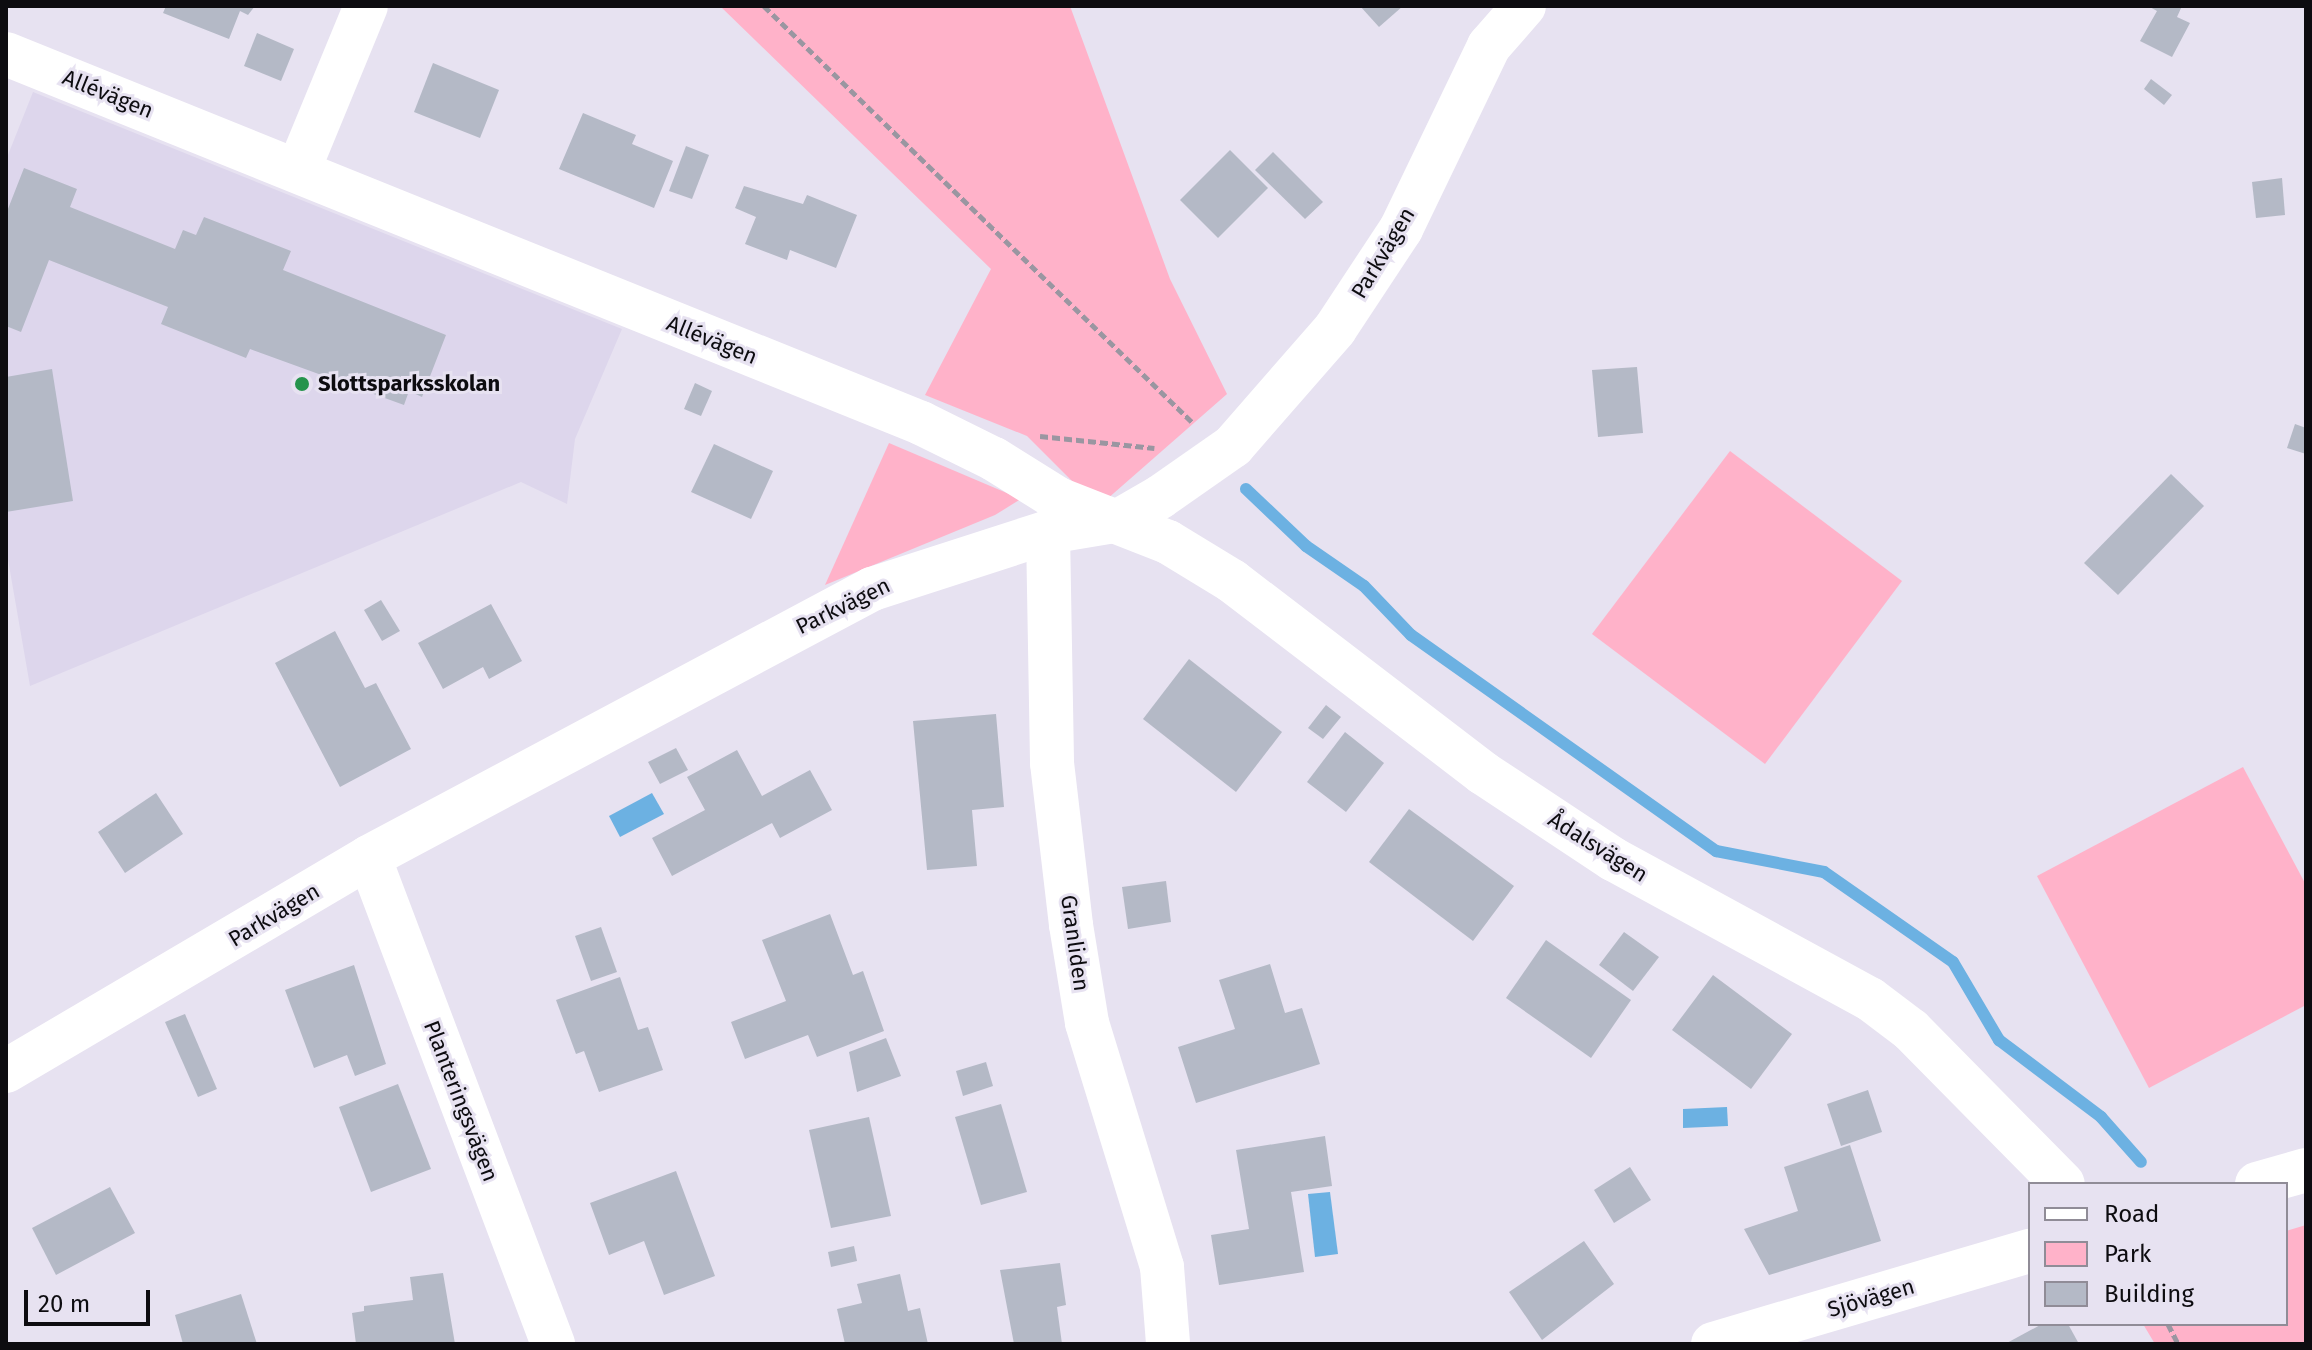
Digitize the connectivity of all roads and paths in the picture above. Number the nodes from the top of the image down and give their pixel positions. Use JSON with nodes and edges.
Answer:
{"nodes":[{"id":1,"x":366,"y":6,"type":"edge"},
{"id":2,"x":764,"y":6,"type":"edge"},
{"id":3,"x":1524,"y":6,"type":"edge"},
{"id":4,"x":6,"y":54,"type":"edge"},
{"id":5,"x":298,"y":171,"type":"junction"},
{"id":6,"x":1030,"y":435,"type":"dead end"},
{"id":7,"x":1190,"y":437,"type":"dead end"},
{"id":8,"x":1171,"y":450,"type":"dead end"},
{"id":9,"x":1120,"y":520,"type":"junction"},
{"id":10,"x":1048,"y":532,"type":"junction"},
{"id":11,"x":369,"y":857,"type":"junction"},
{"id":12,"x":6,"y":1071,"type":"edge"},
{"id":13,"x":2306,"y":1170,"type":"edge"},
{"id":14,"x":2061,"y":1182,"type":"edge"},
{"id":15,"x":2264,"y":1182,"type":"edge"},
{"id":16,"x":2028,"y":1252,"type":"edge"},
{"id":17,"x":2169,"y":1326,"type":"edge"},
{"id":18,"x":553,"y":1344,"type":"edge"},
{"id":19,"x":1168,"y":1344,"type":"edge"},
{"id":20,"x":1713,"y":1344,"type":"edge"},
{"id":21,"x":2178,"y":1344,"type":"edge"}],
"edges":[{"from":1,"to":5,"type":"street"},
{"from":2,"to":7,"type":"path"},
{"from":3,"to":9,"type":"street","name":"Parkvägen"},
{"from":4,"to":5,"type":"street","name":"Allévägen"},
{"from":5,"to":9,"type":"street","name":"Allévägen"},
{"from":6,"to":8,"type":"path"},
{"from":9,"to":10,"type":"street","name":"Parkvägen"},
{"from":9,"to":14,"type":"street","name":"Ådalsvägen"},
{"from":10,"to":11,"type":"street","name":"Parkvägen"},
{"from":10,"to":19,"type":"street","name":"Granliden"},
{"from":11,"to":12,"type":"street","name":"Parkvägen"},
{"from":11,"to":18,"type":"street","name":"Planteringsvägen"},
{"from":13,"to":15,"type":"street"},
{"from":16,"to":20,"type":"street","name":"Sjövägen"},
{"from":17,"to":21,"type":"path"}]}
